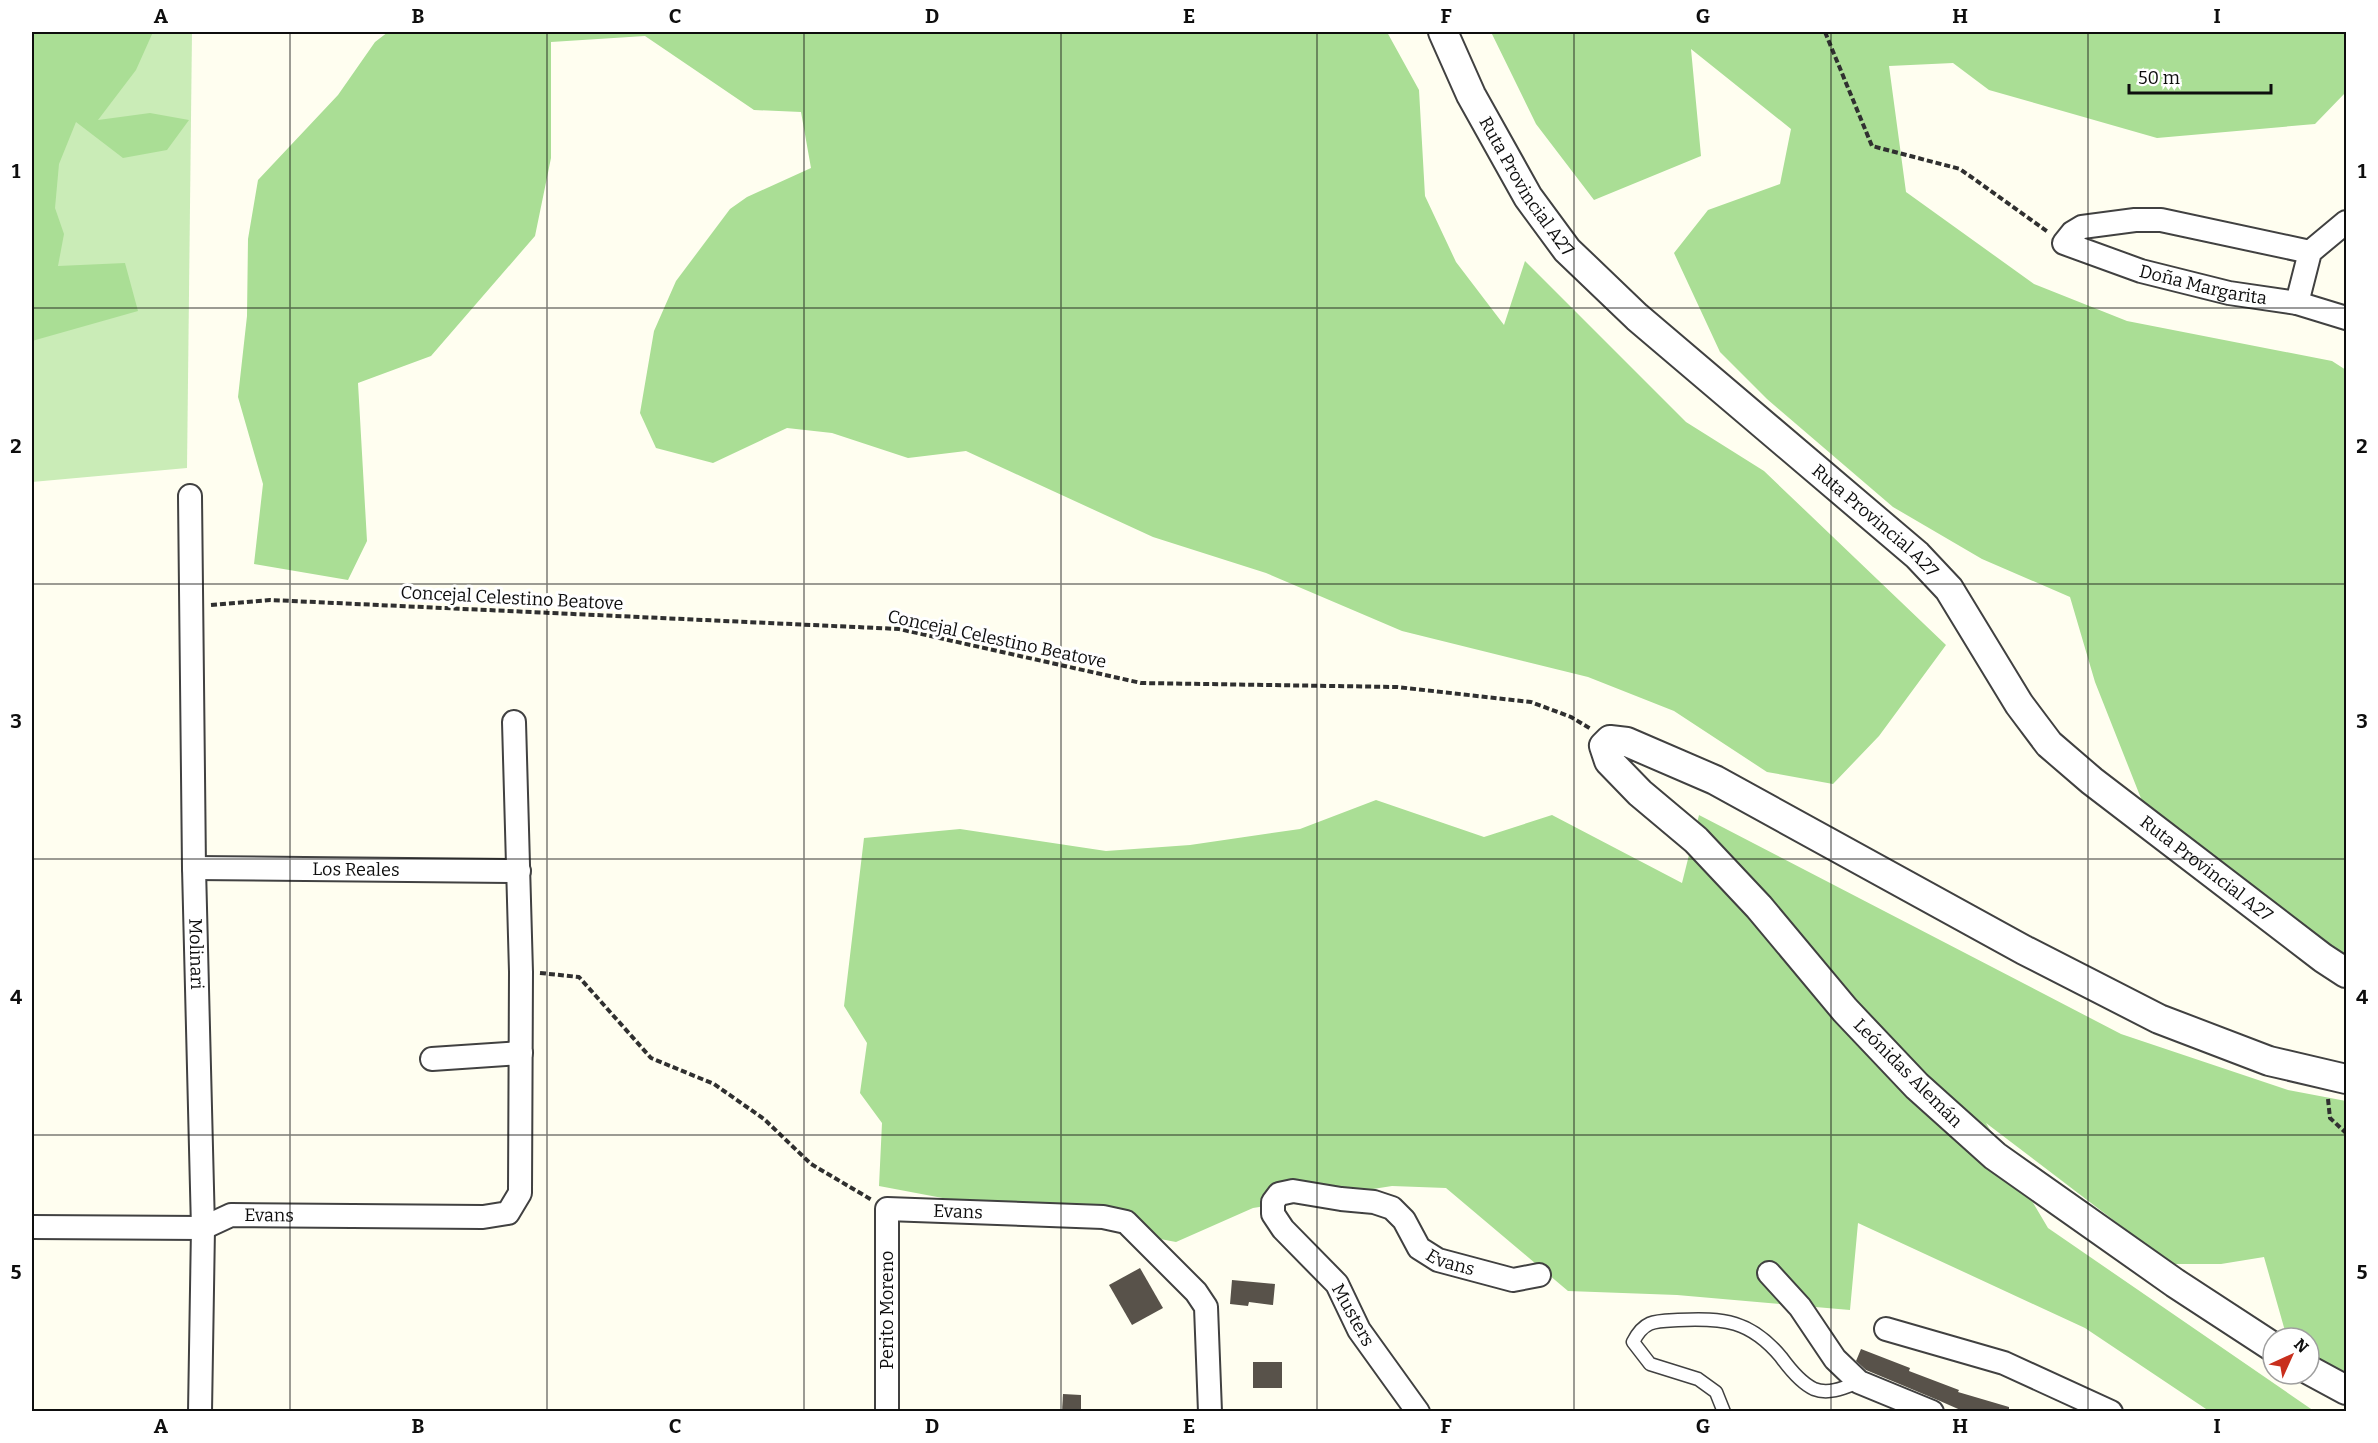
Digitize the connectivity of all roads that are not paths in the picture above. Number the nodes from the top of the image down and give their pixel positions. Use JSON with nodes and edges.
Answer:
{"nodes":[{"id":1,"x":1443,"y":32,"type":"edge"},
{"id":2,"x":2346,"y":222,"type":"edge"},
{"id":3,"x":2310,"y":252,"type":"junction"},
{"id":4,"x":2298,"y":303,"type":"junction"},
{"id":5,"x":2346,"y":318,"type":"edge"},
{"id":6,"x":190,"y":496,"type":"dead end"},
{"id":7,"x":514,"y":722,"type":"dead end"},
{"id":8,"x":194,"y":868,"type":"junction"},
{"id":9,"x":519,"y":871,"type":"junction"},
{"id":10,"x":2346,"y":973,"type":"edge"},
{"id":11,"x":521,"y":1053,"type":"junction"},
{"id":12,"x":432,"y":1059,"type":"dead end"},
{"id":13,"x":2336,"y":1076,"type":"edge"},
{"id":14,"x":1279,"y":1194,"type":"joint"},
{"id":15,"x":887,"y":1209,"type":"joint"},
{"id":16,"x":32,"y":1227,"type":"edge"},
{"id":17,"x":203,"y":1228,"type":"junction"},
{"id":18,"x":1769,"y":1274,"type":"dead end"},
{"id":19,"x":1539,"y":1275,"type":"dead end"},
{"id":20,"x":1886,"y":1329,"type":"dead end"},
{"id":21,"x":2261,"y":1339,"type":"edge"},
{"id":22,"x":2321,"y":1376,"type":"edge"},
{"id":23,"x":1859,"y":1382,"type":"junction"},
{"id":24,"x":2346,"y":1390,"type":"edge"},
{"id":25,"x":200,"y":1412,"type":"edge"},
{"id":26,"x":887,"y":1412,"type":"edge"},
{"id":27,"x":1210,"y":1412,"type":"edge"},
{"id":28,"x":1418,"y":1412,"type":"edge"},
{"id":29,"x":1724,"y":1412,"type":"edge"},
{"id":30,"x":1932,"y":1412,"type":"edge"},
{"id":31,"x":2111,"y":1412,"type":"edge"}],
"edges":[{"from":1,"to":10,"type":"street","name":"Ruta Provincial A27"},
{"from":2,"to":3,"type":"street"},
{"from":3,"to":4,"type":"street"},
{"from":3,"to":4,"type":"street","name":"Doña Margarita"},
{"from":4,"to":5,"type":"street","name":"Doña Margarita"},
{"from":6,"to":8,"type":"street","name":"Molinari"},
{"from":7,"to":9,"type":"street"},
{"from":8,"to":9,"type":"street","name":"Los Reales"},
{"from":8,"to":17,"type":"street","name":"Molinari"},
{"from":9,"to":11,"type":"street"},
{"from":11,"to":12,"type":"street"},
{"from":11,"to":17,"type":"street","name":"Evans"},
{"from":13,"to":21,"type":"street","name":"Leónidas Alemán"},
{"from":14,"to":19,"type":"street","name":"Evans"},
{"from":14,"to":28,"type":"street","name":"Musters"},
{"from":15,"to":26,"type":"street","name":"Perito Moreno"},
{"from":15,"to":27,"type":"street","name":"Evans"},
{"from":16,"to":17,"type":"street","name":"Evans"},
{"from":17,"to":25,"type":"street","name":"Molinari"},
{"from":18,"to":23,"type":"street"},
{"from":20,"to":31,"type":"street"},
{"from":22,"to":24,"type":"street"},
{"from":23,"to":29,"type":"lane"},
{"from":23,"to":30,"type":"street"}]}
